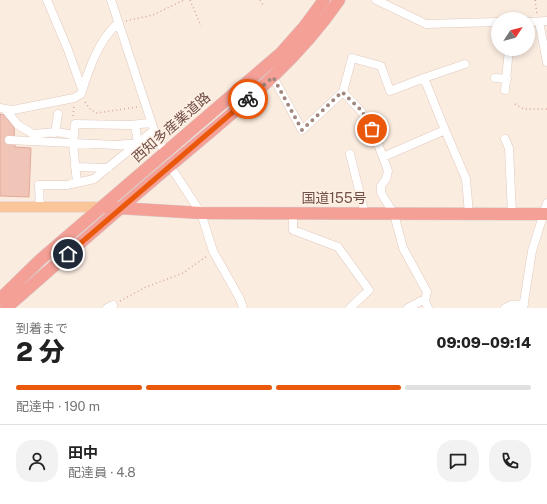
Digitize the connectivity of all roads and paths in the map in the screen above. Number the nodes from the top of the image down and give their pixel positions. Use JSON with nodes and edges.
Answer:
{"nodes":[{"id":1,"x":47,"y":0,"type":"edge"},
{"id":2,"x":111,"y":0,"type":"edge"},
{"id":3,"x":184,"y":0,"type":"edge"},
{"id":4,"x":190,"y":0,"type":"edge"},
{"id":5,"x":260,"y":0,"type":"edge"},
{"id":6,"x":324,"y":0,"type":"edge"},
{"id":7,"x":339,"y":0,"type":"edge"},
{"id":8,"x":376,"y":0,"type":"edge"},
{"id":9,"x":535,"y":0,"type":"edge"},
{"id":10,"x":263,"y":6,"type":"dead end"},
{"id":11,"x":118,"y":22,"type":"junction"},
{"id":12,"x":491,"y":22,"type":"edge"},
{"id":13,"x":541,"y":22,"type":"edge"},
{"id":14,"x":201,"y":26,"type":"dead end"},
{"id":15,"x":509,"y":56,"type":"edge"},
{"id":16,"x":547,"y":62,"type":"edge"},
{"id":17,"x":465,"y":64,"type":"dead end"},
{"id":18,"x":273,"y":77,"type":"junction"},
{"id":19,"x":424,"y":78,"type":"junction"},
{"id":20,"x":494,"y":78,"type":"dead end"},
{"id":21,"x":507,"y":79,"type":"junction"},
{"id":22,"x":505,"y":90,"type":"dead end"},
{"id":23,"x":81,"y":92,"type":"junction"},
{"id":24,"x":342,"y":92,"type":"junction"},
{"id":25,"x":515,"y":104,"type":"dead end"},
{"id":26,"x":3,"y":108,"type":"edge"},
{"id":27,"x":547,"y":109,"type":"edge"},
{"id":28,"x":58,"y":114,"type":"dead end"},
{"id":29,"x":152,"y":123,"type":"junction"},
{"id":30,"x":135,"y":125,"type":"junction"},
{"id":31,"x":445,"y":130,"type":"junction"},
{"id":32,"x":55,"y":132,"type":"junction"},
{"id":33,"x":505,"y":139,"type":"dead end"},
{"id":34,"x":9,"y":140,"type":"dead end"},
{"id":35,"x":70,"y":140,"type":"junction"},
{"id":36,"x":138,"y":143,"type":"junction"},
{"id":37,"x":165,"y":153,"type":"junction"},
{"id":38,"x":350,"y":154,"type":"dead end"},
{"id":39,"x":383,"y":157,"type":"junction"},
{"id":40,"x":75,"y":167,"type":"junction"},
{"id":41,"x":108,"y":168,"type":"junction"},
{"id":42,"x":174,"y":172,"type":"dead end"},
{"id":43,"x":77,"y":183,"type":"junction"},
{"id":44,"x":547,"y":203,"type":"edge"},
{"id":45,"x":0,"y":207,"type":"edge"},
{"id":46,"x":40,"y":207,"type":"junction"},
{"id":47,"x":102,"y":207,"type":"junction"},
{"id":48,"x":121,"y":208,"type":"junction"},
{"id":49,"x":201,"y":213,"type":"junction"},
{"id":50,"x":294,"y":213,"type":"junction"},
{"id":51,"x":365,"y":214,"type":"junction"},
{"id":52,"x":394,"y":214,"type":"junction"},
{"id":53,"x":469,"y":214,"type":"junction"},
{"id":54,"x":512,"y":214,"type":"junction"},
{"id":55,"x":545,"y":214,"type":"edge"},
{"id":56,"x":213,"y":251,"type":"junction"},
{"id":57,"x":0,"y":299,"type":"edge"},
{"id":58,"x":427,"y":305,"type":"edge"},
{"id":59,"x":110,"y":306,"type":"edge"},
{"id":60,"x":523,"y":306,"type":"edge"},
{"id":61,"x":6,"y":308,"type":"edge"},
{"id":62,"x":243,"y":308,"type":"edge"},
{"id":63,"x":350,"y":308,"type":"edge"},
{"id":64,"x":408,"y":308,"type":"edge"},
{"id":65,"x":505,"y":308,"type":"edge"}],
"edges":[{"from":1,"to":23,"type":"street"},
{"from":2,"to":11,"type":"street"},
{"from":3,"to":11,"type":"path"},
{"from":4,"to":14,"type":"path"},
{"from":5,"to":10,"type":"path"},
{"from":6,"to":37,"type":"highway","name":"西知多産業道路"},
{"from":7,"to":18,"type":"highway","name":"西知多産業道路"},
{"from":8,"to":12,"type":"street"},
{"from":9,"to":13,"type":"path"},
{"from":11,"to":23,"type":"street"},
{"from":11,"to":29,"type":"street"},
{"from":13,"to":16,"type":"street"},
{"from":15,"to":21,"type":"street"},
{"from":17,"to":19,"type":"street"},
{"from":18,"to":24,"type":"street"},
{"from":18,"to":48,"type":"highway","name":"西知多産業道路"},
{"from":19,"to":24,"type":"street"},
{"from":19,"to":31,"type":"street"},
{"from":20,"to":21,"type":"street"},
{"from":21,"to":22,"type":"street"},
{"from":23,"to":26,"type":"street"},
{"from":23,"to":29,"type":"path"},
{"from":24,"to":39,"type":"street"},
{"from":25,"to":27,"type":"path"},
{"from":26,"to":32,"type":"street"},
{"from":28,"to":32,"type":"street"},
{"from":29,"to":30,"type":"street"},
{"from":29,"to":36,"type":"street"},
{"from":29,"to":37,"type":"street"},
{"from":30,"to":35,"type":"street"},
{"from":30,"to":36,"type":"street"},
{"from":31,"to":39,"type":"street"},
{"from":31,"to":53,"type":"street"},
{"from":32,"to":35,"type":"street"},
{"from":33,"to":54,"type":"street"},
{"from":34,"to":35,"type":"street"},
{"from":35,"to":36,"type":"street"},
{"from":35,"to":40,"type":"street"},
{"from":36,"to":41,"type":"street"},
{"from":37,"to":47,"type":"highway","name":"西知多産業道路"},
{"from":38,"to":51,"type":"street"},
{"from":39,"to":52,"type":"street"},
{"from":40,"to":41,"type":"street"},
{"from":40,"to":43,"type":"street"},
{"from":41,"to":43,"type":"street"},
{"from":42,"to":49,"type":"street"},
{"from":43,"to":46,"type":"street"},
{"from":44,"to":55,"type":"street"},
{"from":45,"to":46,"type":"main road"},
{"from":46,"to":47,"type":"main road"},
{"from":47,"to":48,"type":"highway","name":"国道155号"},
{"from":47,"to":57,"type":"highway"},
{"from":48,"to":49,"type":"highway","name":"国道155号"},
{"from":48,"to":61,"type":"highway"},
{"from":49,"to":50,"type":"highway","name":"国道155号"},
{"from":49,"to":56,"type":"street"},
{"from":50,"to":51,"type":"highway","name":"国道155号"},
{"from":50,"to":63,"type":"street"},
{"from":51,"to":52,"type":"highway","name":"国道155号"},
{"from":52,"to":53,"type":"highway","name":"国道155号"},
{"from":52,"to":58,"type":"street"},
{"from":53,"to":54,"type":"highway","name":"国道155号"},
{"from":54,"to":55,"type":"highway","name":"国道155号"},
{"from":55,"to":60,"type":"street"},
{"from":56,"to":59,"type":"path"},
{"from":56,"to":62,"type":"street"},
{"from":58,"to":64,"type":"street"},
{"from":60,"to":65,"type":"street"}]}
